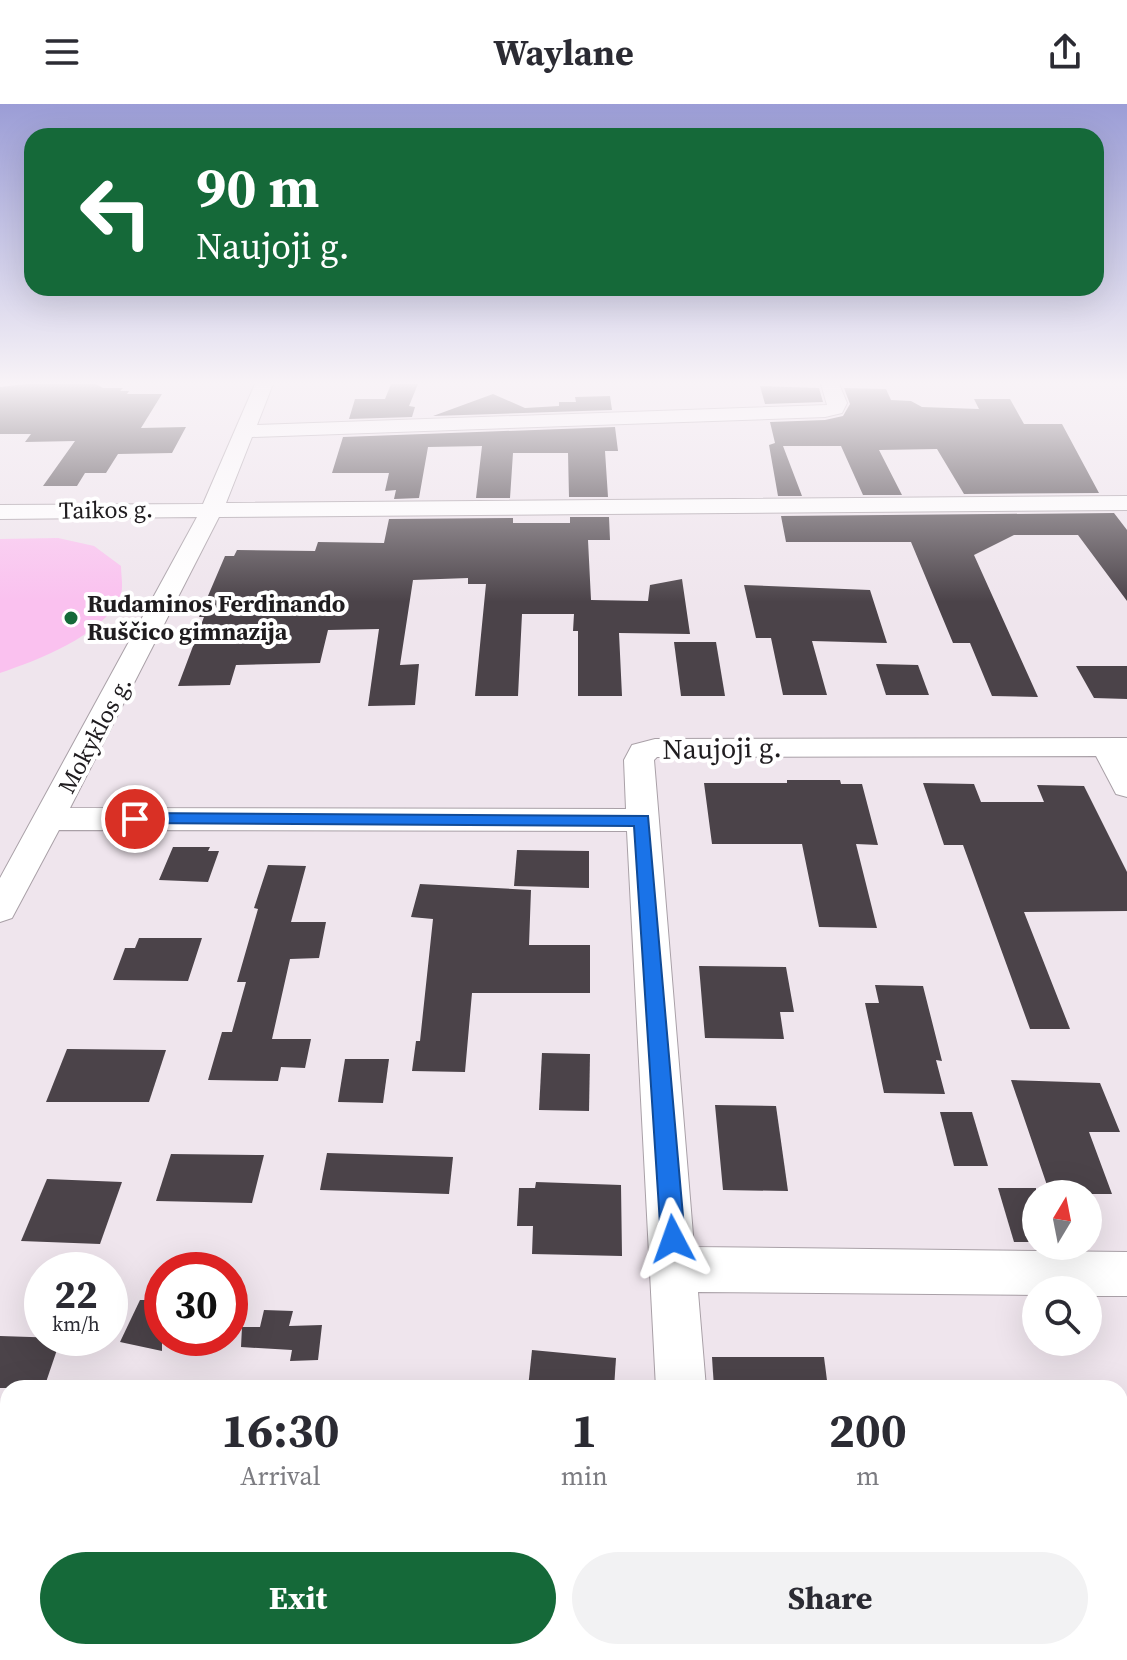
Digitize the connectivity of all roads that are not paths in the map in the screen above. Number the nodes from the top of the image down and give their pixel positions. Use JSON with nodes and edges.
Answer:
{"nodes":[{"id":1,"x":233,"y":457,"type":"edge"},
{"id":2,"x":1127,"y":503,"type":"edge"},
{"id":3,"x":212,"y":509,"type":"junction"},
{"id":4,"x":0,"y":512,"type":"edge"},
{"id":5,"x":1116,"y":747,"type":"edge"},
{"id":6,"x":1127,"y":787,"type":"edge"},
{"id":7,"x":50,"y":819,"type":"junction"},
{"id":8,"x":642,"y":820,"type":"junction"},
{"id":9,"x":0,"y":909,"type":"edge"},
{"id":10,"x":675,"y":1269,"type":"junction"},
{"id":11,"x":1127,"y":1274,"type":"edge"},
{"id":12,"x":681,"y":1380,"type":"edge"}],
"edges":[{"from":1,"to":3,"type":"street","name":"Mokyklos g."},
{"from":2,"to":3,"type":"street","name":"Taikos g."},
{"from":3,"to":4,"type":"street","name":"Taikos g."},
{"from":3,"to":7,"type":"street","name":"Mokyklos g."},
{"from":5,"to":6,"type":"street"},
{"from":5,"to":8,"type":"street","name":"Naujoji g."},
{"from":7,"to":8,"type":"street"},
{"from":7,"to":9,"type":"street","name":"Mokyklos g."},
{"from":8,"to":10,"type":"street"},
{"from":10,"to":11,"type":"street"},
{"from":10,"to":12,"type":"street"}]}
